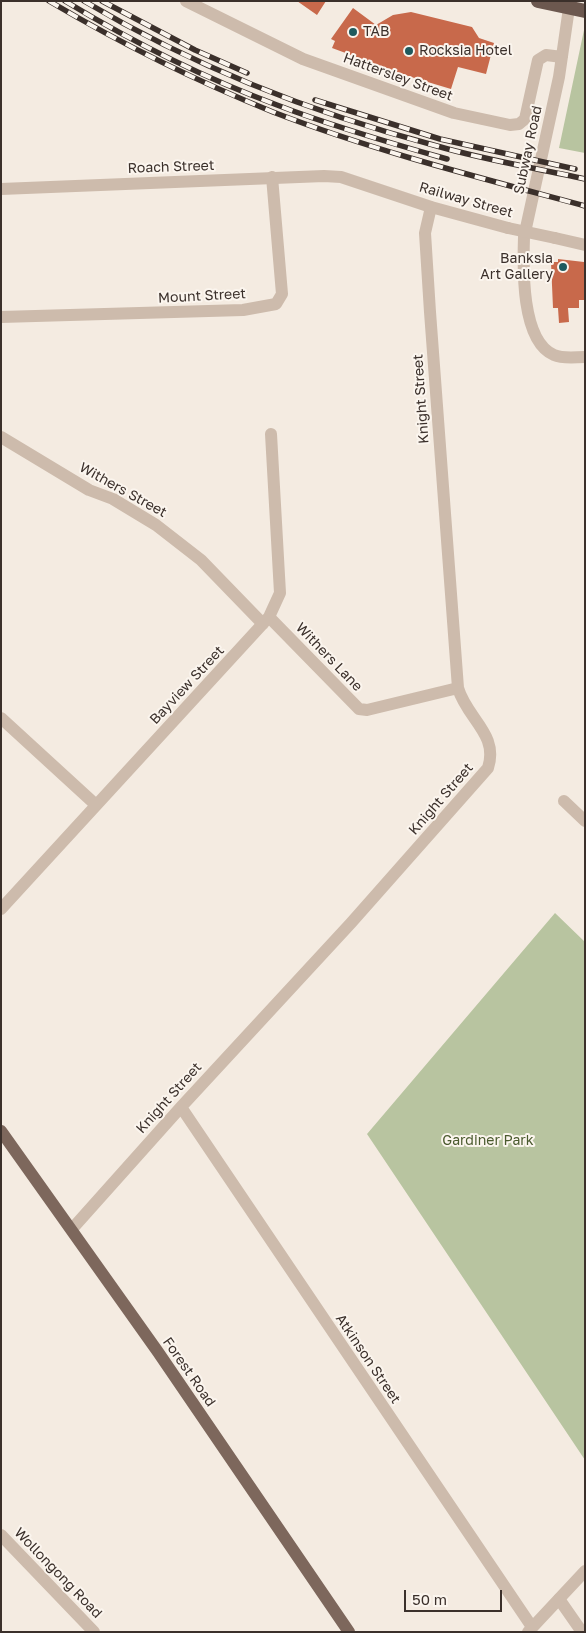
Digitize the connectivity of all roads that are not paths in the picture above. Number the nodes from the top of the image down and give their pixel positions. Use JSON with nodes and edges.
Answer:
{"nodes":[{"id":1,"x":186,"y":1,"type":"edge"},
{"id":2,"x":538,"y":1,"type":"edge"},
{"id":3,"x":570,"y":5,"type":"edge"},
{"id":4,"x":585,"y":11,"type":"edge"},
{"id":5,"x":562,"y":57,"type":"junction"},
{"id":6,"x":341,"y":177,"type":"joint"},
{"id":7,"x":272,"y":178,"type":"junction"},
{"id":8,"x":1,"y":188,"type":"edge"},
{"id":9,"x":430,"y":207,"type":"junction"},
{"id":10,"x":585,"y":245,"type":"edge"},
{"id":11,"x":1,"y":317,"type":"edge"},
{"id":12,"x":585,"y":357,"type":"edge"},
{"id":13,"x":272,"y":434,"type":"dead end"},
{"id":14,"x":1,"y":437,"type":"edge"},
{"id":15,"x":266,"y":621,"type":"junction"},
{"id":16,"x":458,"y":688,"type":"junction"},
{"id":17,"x":1,"y":718,"type":"edge"},
{"id":18,"x":564,"y":801,"type":"dead end"},
{"id":19,"x":96,"y":805,"type":"junction"},
{"id":20,"x":585,"y":821,"type":"edge"},
{"id":21,"x":1,"y":909,"type":"edge"},
{"id":22,"x":180,"y":1107,"type":"junction"},
{"id":23,"x":1,"y":1131,"type":"edge"},
{"id":24,"x":72,"y":1229,"type":"junction"},
{"id":25,"x":1,"y":1535,"type":"edge"},
{"id":26,"x":585,"y":1571,"type":"edge"},
{"id":27,"x":559,"y":1599,"type":"junction"},
{"id":28,"x":530,"y":1630,"type":"edge"},
{"id":29,"x":94,"y":1632,"type":"edge"},
{"id":30,"x":349,"y":1632,"type":"edge"},
{"id":31,"x":582,"y":1632,"type":"edge"}],
"edges":[{"from":1,"to":5,"type":"street","name":"Hattersley Street"},
{"from":2,"to":3,"type":"highway"},
{"from":3,"to":4,"type":"highway"},
{"from":3,"to":5,"type":"street","name":"Subway Road"},
{"from":5,"to":12,"type":"street","name":"Subway Road"},
{"from":6,"to":7,"type":"street","name":"Roach Street"},
{"from":6,"to":9,"type":"street","name":"Railway Street"},
{"from":7,"to":8,"type":"street","name":"Roach Street"},
{"from":7,"to":11,"type":"street","name":"Mount Street"},
{"from":9,"to":10,"type":"street","name":"Railway Street","bridge":true},
{"from":9,"to":16,"type":"street","name":"Knight Street"},
{"from":13,"to":15,"type":"street","name":"Bayview Street"},
{"from":14,"to":15,"type":"street","name":"Withers Street"},
{"from":15,"to":16,"type":"street","name":"Withers Lane"},
{"from":15,"to":19,"type":"street","name":"Bayview Street"},
{"from":16,"to":22,"type":"street","name":"Knight Street"},
{"from":17,"to":19,"type":"street"},
{"from":18,"to":20,"type":"street"},
{"from":19,"to":21,"type":"street","name":"Bayview Street"},
{"from":22,"to":24,"type":"street","name":"Knight Street"},
{"from":22,"to":28,"type":"street","name":"Atkinson Street"},
{"from":23,"to":24,"type":"main road","name":"Forest Road"},
{"from":24,"to":30,"type":"main road","name":"Forest Road"},
{"from":25,"to":29,"type":"street","name":"Wollongong Road"},
{"from":26,"to":27,"type":"street"},
{"from":27,"to":28,"type":"street"},
{"from":27,"to":31,"type":"street"}]}
